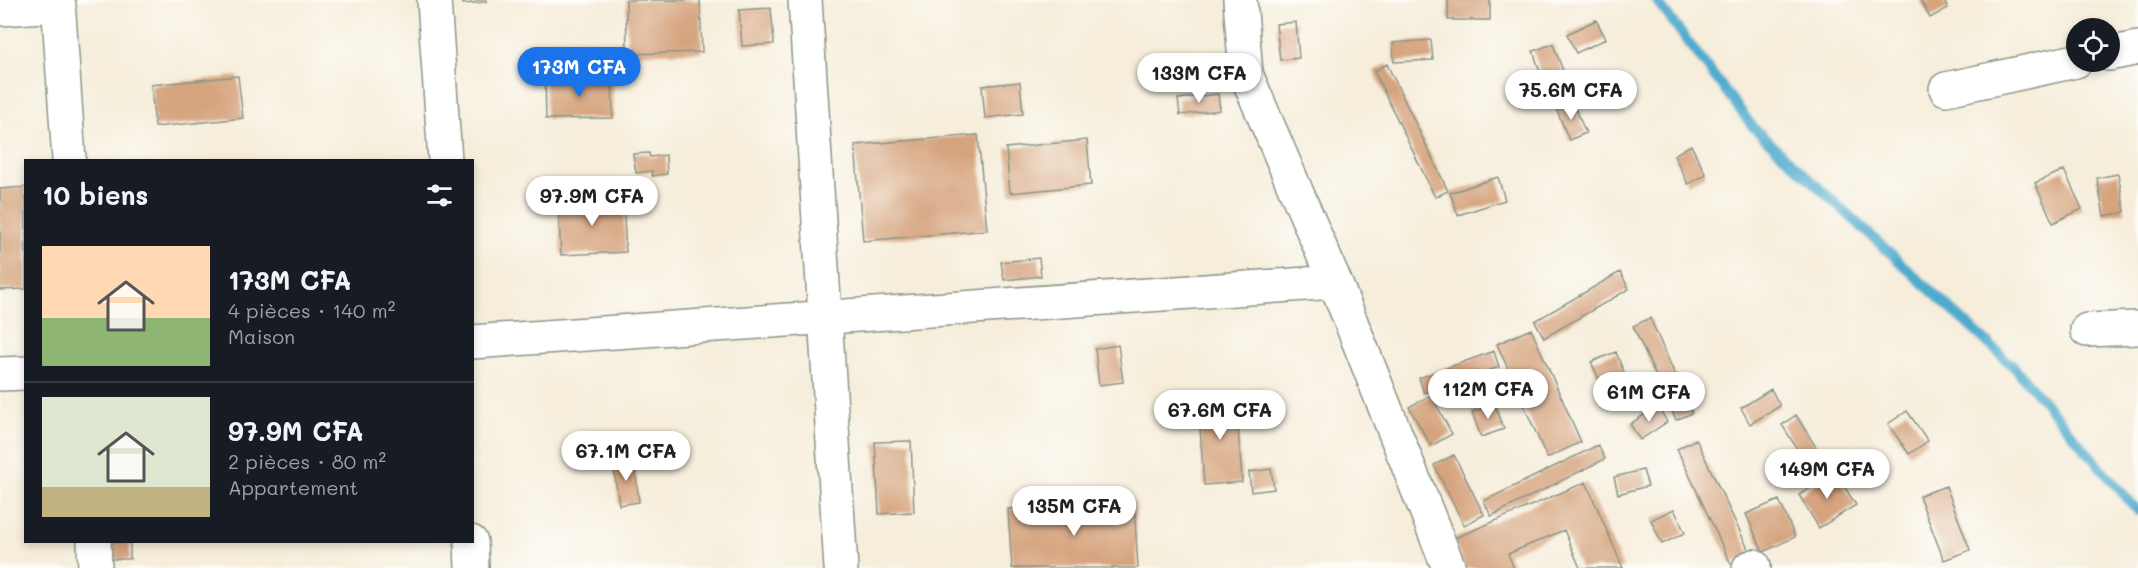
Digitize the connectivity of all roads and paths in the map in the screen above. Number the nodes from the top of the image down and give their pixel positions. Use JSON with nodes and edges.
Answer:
{"nodes":[{"id":1,"x":434,"y":0,"type":"edge"},
{"id":2,"x":804,"y":0,"type":"edge"},
{"id":3,"x":1240,"y":0,"type":"edge"},
{"id":4,"x":58,"y":3,"type":"edge"},
{"id":5,"x":0,"y":9,"type":"edge"},
{"id":6,"x":2138,"y":48,"type":"edge"},
{"id":7,"x":2120,"y":52,"type":"edge"},
{"id":8,"x":2066,"y":63,"type":"edge"},
{"id":9,"x":1946,"y":88,"type":"dead end"},
{"id":10,"x":69,"y":159,"type":"edge"},
{"id":11,"x":445,"y":159,"type":"edge"},
{"id":12,"x":1335,"y":282,"type":"junction"},
{"id":13,"x":825,"y":317,"type":"junction"},
{"id":14,"x":2138,"y":328,"type":"edge"},
{"id":15,"x":2087,"y":330,"type":"dead end"},
{"id":16,"x":474,"y":342,"type":"edge"},
{"id":17,"x":24,"y":373,"type":"edge"},
{"id":18,"x":0,"y":374,"type":"edge"},
{"id":19,"x":94,"y":543,"type":"edge"},
{"id":20,"x":471,"y":543,"type":"edge"},
{"id":21,"x":95,"y":568,"type":"edge"},
{"id":22,"x":472,"y":568,"type":"edge"},
{"id":23,"x":841,"y":568,"type":"edge"},
{"id":24,"x":1449,"y":568,"type":"edge"}],
"edges":[{"from":1,"to":11,"type":"street"},
{"from":2,"to":13,"type":"street"},
{"from":3,"to":12,"type":"street"},
{"from":4,"to":5,"type":"street"},
{"from":4,"to":10,"type":"street"},
{"from":6,"to":7,"type":"street"},
{"from":8,"to":9,"type":"street"},
{"from":12,"to":13,"type":"street"},
{"from":12,"to":24,"type":"street"},
{"from":13,"to":16,"type":"street"},
{"from":13,"to":23,"type":"street"},
{"from":14,"to":15,"type":"street"},
{"from":17,"to":18,"type":"street"},
{"from":19,"to":21,"type":"street"},
{"from":20,"to":22,"type":"street"}]}
